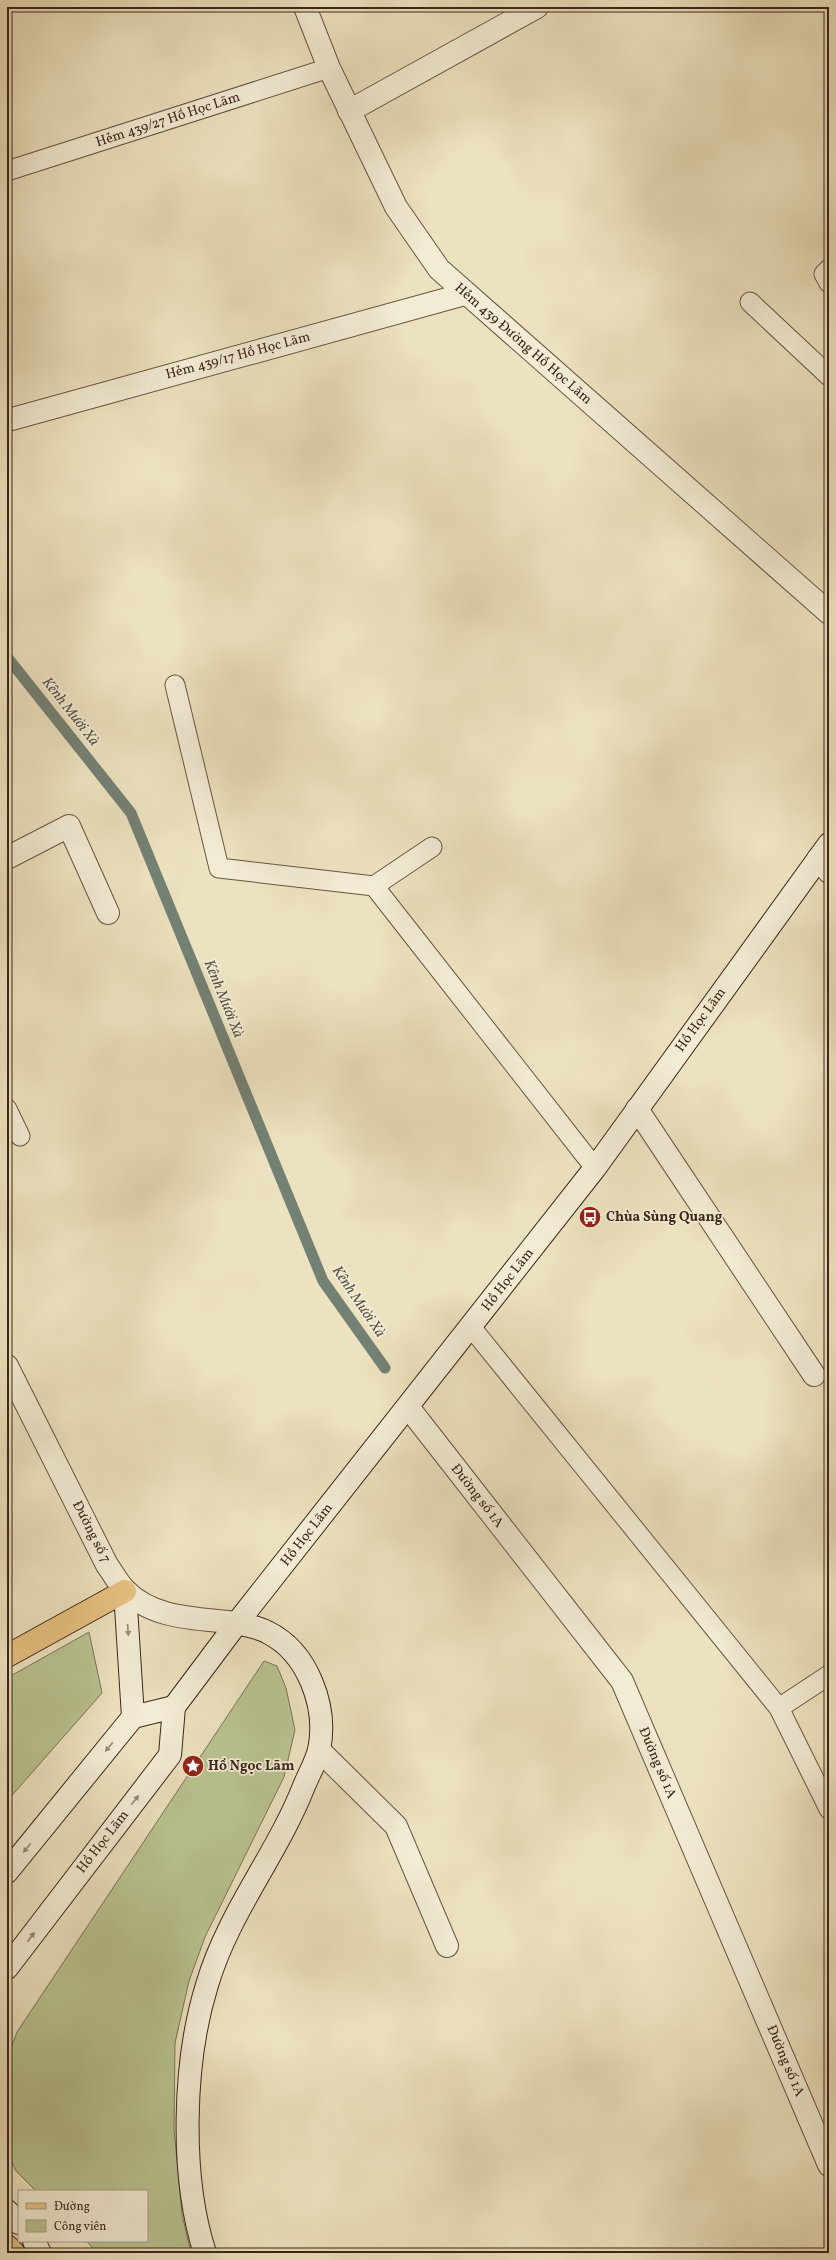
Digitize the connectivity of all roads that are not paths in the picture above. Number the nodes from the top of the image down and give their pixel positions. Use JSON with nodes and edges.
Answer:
{"nodes":[{"id":1,"x":305,"y":7,"type":"edge"},
{"id":2,"x":537,"y":7,"type":"edge"},
{"id":3,"x":329,"y":68,"type":"junction"},
{"id":4,"x":349,"y":111,"type":"junction"},
{"id":5,"x":7,"y":171,"type":"edge"},
{"id":6,"x":829,"y":269,"type":"edge"},
{"id":7,"x":829,"y":283,"type":"edge"},
{"id":8,"x":465,"y":294,"type":"junction"},
{"id":9,"x":750,"y":302,"type":"dead end"},
{"id":10,"x":829,"y":376,"type":"edge"},
{"id":11,"x":12,"y":419,"type":"dead end"},
{"id":12,"x":829,"y":613,"type":"edge"},
{"id":13,"x":175,"y":685,"type":"dead end"},
{"id":14,"x":432,"y":847,"type":"dead end"},
{"id":15,"x":7,"y":858,"type":"edge"},
{"id":16,"x":825,"y":858,"type":"edge"},
{"id":17,"x":374,"y":886,"type":"junction"},
{"id":18,"x":108,"y":913,"type":"dead end"},
{"id":19,"x":7,"y":1109,"type":"edge"},
{"id":20,"x":637,"y":1109,"type":"junction"},
{"id":21,"x":20,"y":1136,"type":"dead end"},
{"id":22,"x":595,"y":1168,"type":"junction"},
{"id":23,"x":471,"y":1327,"type":"junction"},
{"id":24,"x":7,"y":1366,"type":"edge"},
{"id":25,"x":814,"y":1375,"type":"dead end"},
{"id":26,"x":408,"y":1407,"type":"junction"},
{"id":27,"x":125,"y":1591,"type":"junction"},
{"id":28,"x":237,"y":1623,"type":"junction"},
{"id":29,"x":7,"y":1656,"type":"edge"},
{"id":30,"x":829,"y":1675,"type":"edge"},
{"id":31,"x":174,"y":1708,"type":"junction"},
{"id":32,"x":780,"y":1708,"type":"junction"},
{"id":33,"x":133,"y":1717,"type":"junction"},
{"id":34,"x":319,"y":1750,"type":"junction"},
{"id":35,"x":829,"y":1809,"type":"edge"},
{"id":36,"x":7,"y":1872,"type":"edge"},
{"id":37,"x":447,"y":1946,"type":"dead end"},
{"id":38,"x":7,"y":1968,"type":"edge"},
{"id":39,"x":829,"y":2164,"type":"edge"},
{"id":40,"x":7,"y":2211,"type":"edge"},
{"id":41,"x":18,"y":2222,"type":"edge"},
{"id":42,"x":34,"y":2242,"type":"edge"},
{"id":43,"x":7,"y":2246,"type":"edge"},
{"id":44,"x":14,"y":2253,"type":"edge"},
{"id":45,"x":40,"y":2253,"type":"edge"},
{"id":46,"x":205,"y":2253,"type":"edge"}],
"edges":[{"from":1,"to":3,"type":"street","name":"Hẻm 439 Đường Hồ Học Lãm"},
{"from":2,"to":4,"type":"street"},
{"from":3,"to":4,"type":"street","name":"Hẻm 439 Đường Hồ Học Lãm"},
{"from":3,"to":5,"type":"lane","name":"Hẻm 439/27 Hồ Học Lãm"},
{"from":4,"to":8,"type":"street","name":"Hẻm 439 Đường Hồ Học Lãm"},
{"from":6,"to":7,"type":"lane"},
{"from":8,"to":11,"type":"street","name":"Hẻm 439/17 Hồ Học Lãm"},
{"from":8,"to":12,"type":"street","name":"Hẻm 439 Đường Hồ Học Lãm"},
{"from":9,"to":10,"type":"lane"},
{"from":13,"to":17,"type":"lane"},
{"from":14,"to":17,"type":"lane"},
{"from":15,"to":18,"type":"street"},
{"from":16,"to":20,"type":"street","name":"Hồ Học Lãm"},
{"from":17,"to":22,"type":"lane"},
{"from":19,"to":21,"type":"lane"},
{"from":20,"to":22,"type":"street","name":"Hồ Học Lãm"},
{"from":20,"to":25,"type":"street"},
{"from":22,"to":23,"type":"street","name":"Hồ Học Lãm"},
{"from":23,"to":26,"type":"street","name":"Hồ Học Lãm"},
{"from":23,"to":32,"type":"lane"},
{"from":24,"to":27,"type":"street","name":"Đường số 7"},
{"from":26,"to":28,"type":"street","name":"Hồ Học Lãm"},
{"from":26,"to":39,"type":"street","name":"Đường số 1A"},
{"from":27,"to":28,"type":"street","name":"Đường số 7"},
{"from":27,"to":29,"type":"main road"},
{"from":27,"to":33,"type":"street","one_way":true},
{"from":28,"to":31,"type":"street","name":"Hồ Học Lãm"},
{"from":28,"to":34,"type":"street","name":"Đường số 7"},
{"from":30,"to":32,"type":"lane"},
{"from":31,"to":33,"type":"street"},
{"from":38,"to":31,"type":"street","name":"Hồ Học Lãm","one_way":true},
{"from":32,"to":35,"type":"lane"},
{"from":33,"to":36,"type":"street","one_way":true},
{"from":34,"to":37,"type":"street"},
{"from":34,"to":46,"type":"street","name":"Đường số 7"},
{"from":40,"to":41,"type":"street"},
{"from":42,"to":45,"type":"street"},
{"from":43,"to":44,"type":"main road"}]}
